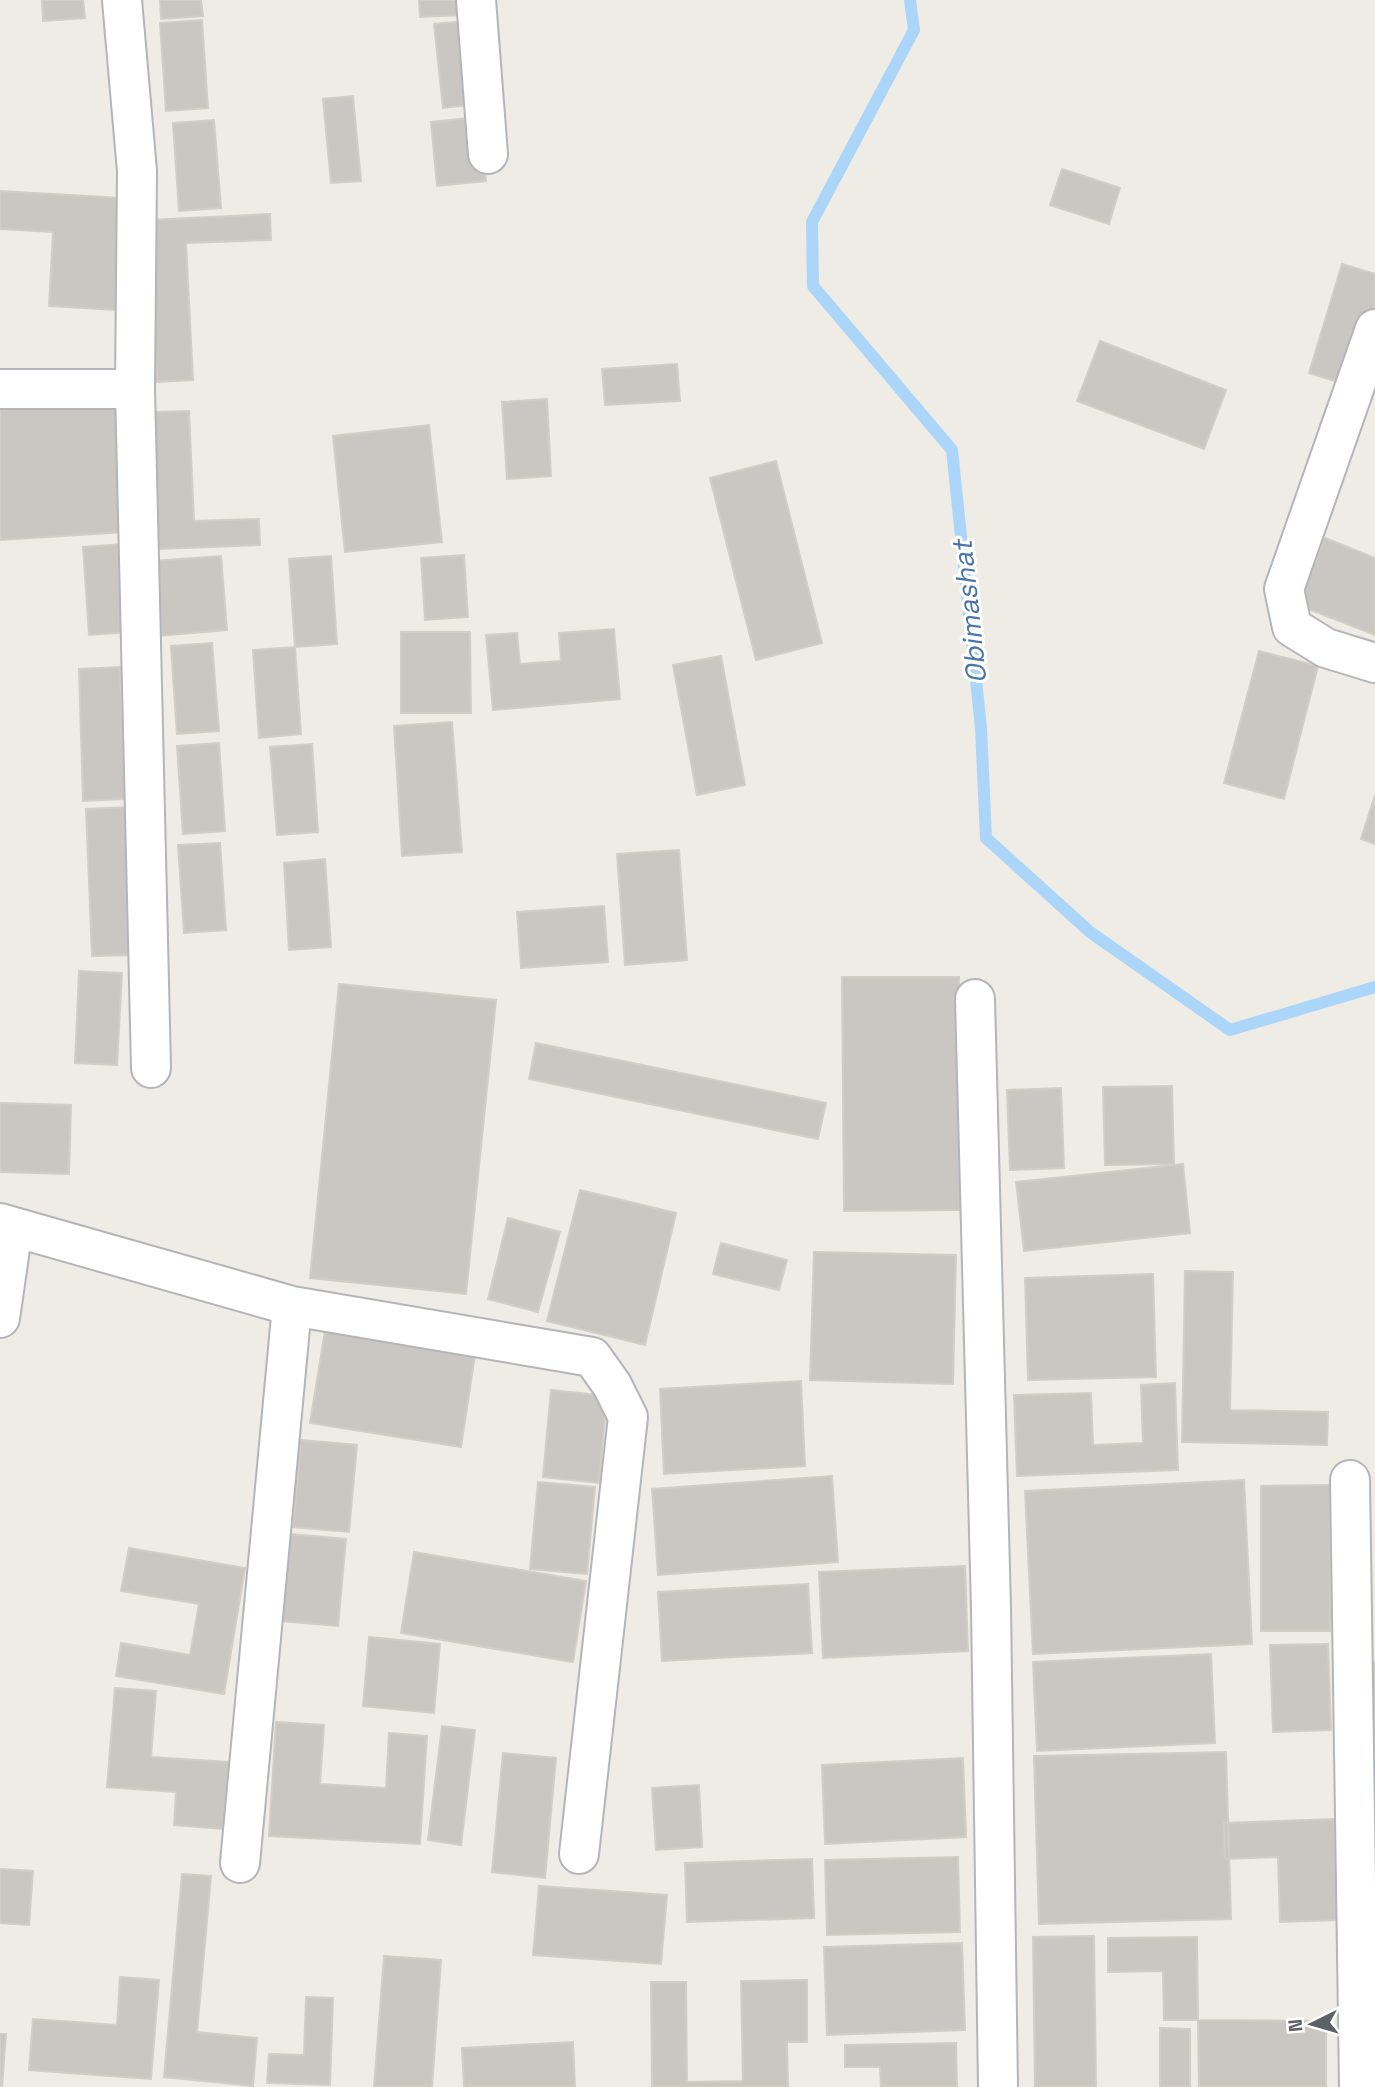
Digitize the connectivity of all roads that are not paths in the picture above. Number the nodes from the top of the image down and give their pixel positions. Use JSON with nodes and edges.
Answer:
{"nodes":[{"id":1,"x":122,"y":0,"type":"edge"},
{"id":2,"x":476,"y":0,"type":"edge"},
{"id":3,"x":488,"y":154,"type":"dead end"},
{"id":4,"x":1375,"y":329,"type":"edge"},
{"id":5,"x":0,"y":389,"type":"edge"},
{"id":6,"x":135,"y":389,"type":"junction"},
{"id":7,"x":1375,"y":663,"type":"edge"},
{"id":8,"x":975,"y":999,"type":"dead end"},
{"id":9,"x":151,"y":1068,"type":"dead end"},
{"id":10,"x":7,"y":1226,"type":"edge"},
{"id":11,"x":292,"y":1306,"type":"junction"},
{"id":12,"x":0,"y":1318,"type":"edge"},
{"id":13,"x":1350,"y":1480,"type":"dead end"},
{"id":14,"x":579,"y":1854,"type":"dead end"},
{"id":15,"x":240,"y":1863,"type":"dead end"},
{"id":16,"x":998,"y":2087,"type":"edge"},
{"id":17,"x":1359,"y":2087,"type":"edge"}],
"edges":[{"from":1,"to":6,"type":"street"},
{"from":2,"to":3,"type":"street"},
{"from":4,"to":7,"type":"street"},
{"from":5,"to":6,"type":"street"},
{"from":6,"to":9,"type":"street"},
{"from":8,"to":16,"type":"street"},
{"from":10,"to":11,"type":"street"},
{"from":10,"to":12,"type":"street"},
{"from":11,"to":14,"type":"street"},
{"from":11,"to":15,"type":"street"},
{"from":13,"to":17,"type":"street"}]}
